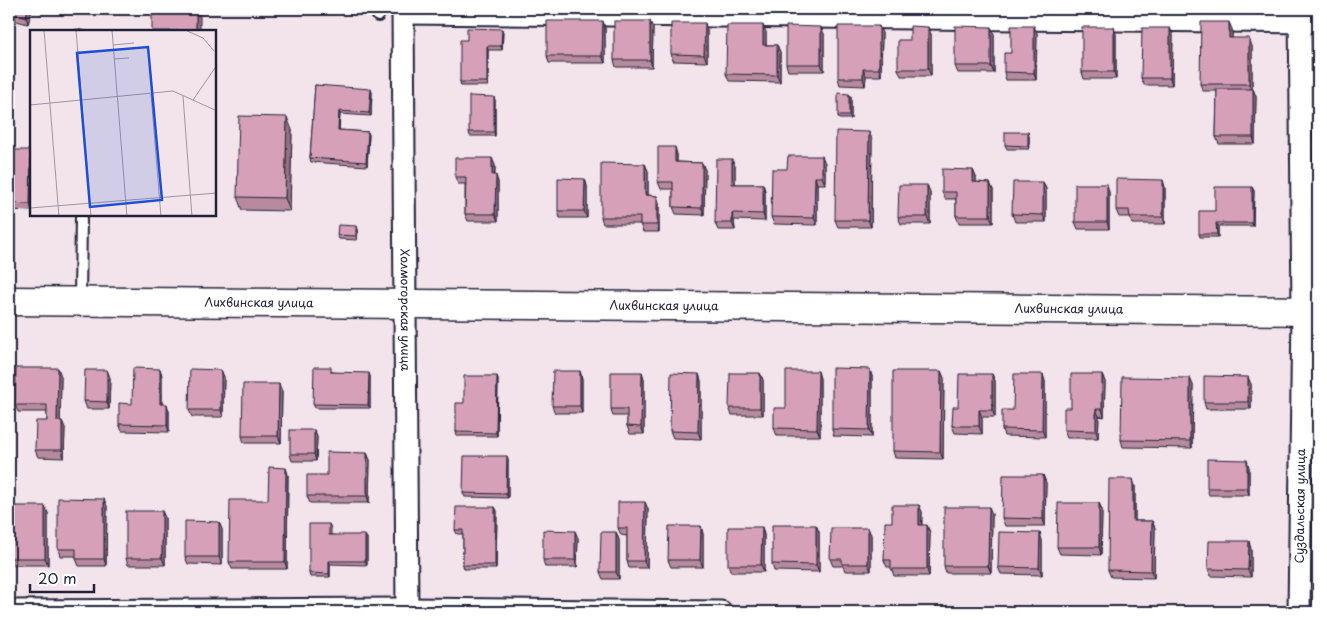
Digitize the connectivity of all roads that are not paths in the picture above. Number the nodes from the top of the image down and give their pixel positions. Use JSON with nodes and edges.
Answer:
{"nodes":[{"id":1,"x":403,"y":11,"type":"edge"},
{"id":2,"x":1306,"y":17,"type":"edge"},
{"id":3,"x":81,"y":216,"type":"edge"},
{"id":4,"x":9,"y":301,"type":"edge"},
{"id":5,"x":80,"y":302,"type":"junction"},
{"id":6,"x":405,"y":305,"type":"junction"},
{"id":7,"x":1311,"y":311,"type":"edge"},
{"id":8,"x":9,"y":611,"type":"edge"},
{"id":9,"x":407,"y":611,"type":"edge"},
{"id":10,"x":721,"y":612,"type":"edge"},
{"id":11,"x":1299,"y":612,"type":"edge"}],
"edges":[{"from":1,"to":2,"type":"street"},
{"from":1,"to":6,"type":"street","name":"Холмогорская улица"},
{"from":2,"to":7,"type":"street","name":"Суздальская улица"},
{"from":3,"to":5,"type":"lane"},
{"from":4,"to":5,"type":"main road","name":"Лихвинская улица"},
{"from":5,"to":6,"type":"main road","name":"Лихвинская улица"},
{"from":6,"to":7,"type":"main road","name":"Лихвинская улица"},
{"from":6,"to":9,"type":"street","name":"Холмогорская улица"},
{"from":7,"to":11,"type":"street","name":"Суздальская улица"},
{"from":8,"to":9,"type":"street"},
{"from":9,"to":10,"type":"street"}]}
